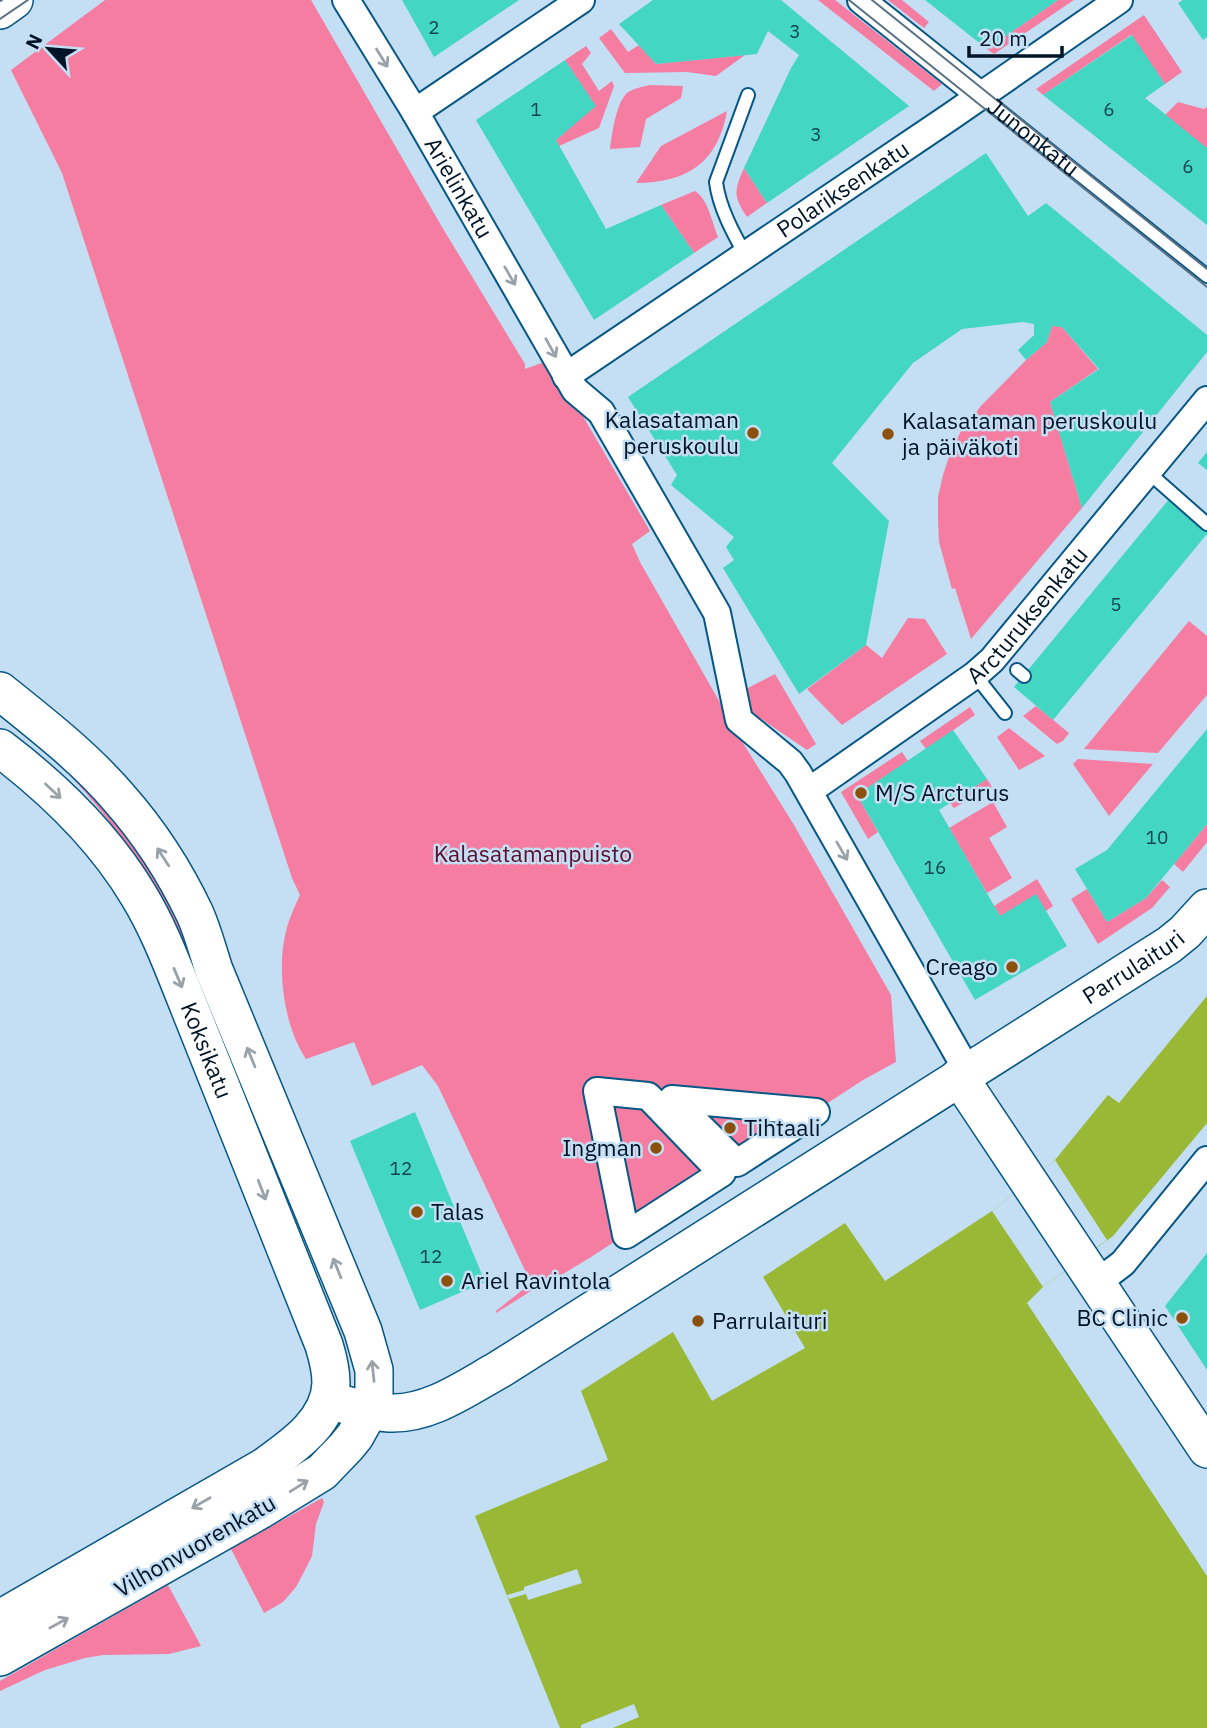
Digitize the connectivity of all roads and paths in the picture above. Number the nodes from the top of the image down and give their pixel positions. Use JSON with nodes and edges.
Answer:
{"nodes":[{"id":1,"x":14,"y":0,"type":"edge"},
{"id":2,"x":346,"y":0,"type":"edge"},
{"id":3,"x":581,"y":0,"type":"edge"},
{"id":4,"x":861,"y":0,"type":"edge"},
{"id":5,"x":1119,"y":0,"type":"edge"},
{"id":6,"x":0,"y":10,"type":"edge"},
{"id":7,"x":748,"y":95,"type":"dead end"},
{"id":8,"x":980,"y":95,"type":"junction"},
{"id":9,"x":415,"y":112,"type":"junction"},
{"id":10,"x":746,"y":256,"type":"junction"},
{"id":11,"x":1207,"y":276,"type":"edge"},
{"id":12,"x":566,"y":376,"type":"junction"},
{"id":13,"x":1207,"y":400,"type":"edge"},
{"id":14,"x":1147,"y":472,"type":"junction"},
{"id":15,"x":1207,"y":524,"type":"edge"},
{"id":16,"x":975,"y":675,"type":"junction"},
{"id":17,"x":0,"y":691,"type":"edge"},
{"id":18,"x":1005,"y":713,"type":"dead end"},
{"id":19,"x":0,"y":748,"type":"edge"},
{"id":20,"x":809,"y":791,"type":"junction"},
{"id":21,"x":1207,"y":908,"type":"edge"},
{"id":22,"x":963,"y":1074,"type":"junction"},
{"id":23,"x":1207,"y":1160,"type":"edge"},
{"id":24,"x":722,"y":1173,"type":"joint"},
{"id":25,"x":1089,"y":1272,"type":"junction"},
{"id":26,"x":327,"y":1400,"type":"junction"},
{"id":27,"x":369,"y":1411,"type":"junction"},
{"id":28,"x":1207,"y":1449,"type":"edge"},
{"id":29,"x":0,"y":1619,"type":"edge"},
{"id":30,"x":0,"y":1657,"type":"edge"}],
"edges":[{"from":1,"to":6,"type":"main road"},
{"from":2,"to":9,"type":"street","name":"Arielinkatu","one_way":true},
{"from":3,"to":9,"type":"street"},
{"from":4,"to":8,"type":"street","name":"Junonkatu"},
{"from":5,"to":8,"type":"street","name":"Polariksenkatu"},
{"from":7,"to":10,"type":"lane"},
{"from":8,"to":10,"type":"street","name":"Polariksenkatu"},
{"from":8,"to":11,"type":"lane","name":"Junonkatu"},
{"from":9,"to":12,"type":"street","name":"Arielinkatu","one_way":true},
{"from":10,"to":12,"type":"street","name":"Polariksenkatu"},
{"from":12,"to":20,"type":"street","name":"Arielinkatu"},
{"from":13,"to":14,"type":"street","name":"Arcturuksenkatu"},
{"from":14,"to":15,"type":"lane"},
{"from":14,"to":16,"type":"street","name":"Arcturuksenkatu"},
{"from":16,"to":18,"type":"lane"},
{"from":16,"to":20,"type":"street","name":"Arcturuksenkatu"},
{"from":27,"to":17,"type":"main road","name":"Koksikatu","one_way":true},
{"from":19,"to":26,"type":"main road","name":"Koksikatu","one_way":true},
{"from":20,"to":22,"type":"street","name":"Arielinkatu","one_way":true},
{"from":21,"to":22,"type":"main road","name":"Parrulaituri"},
{"from":22,"to":25,"type":"main road"},
{"from":22,"to":27,"type":"main road","name":"Parrulaituri"},
{"from":23,"to":25,"type":"street"},
{"from":24,"to":24,"type":"street"},
{"from":25,"to":28,"type":"main road"},
{"from":26,"to":27,"type":"main road","name":"Parrulaituri"},
{"from":26,"to":29,"type":"main road","name":"Vilhonvuorenkatu","one_way":true},
{"from":30,"to":27,"type":"main road","name":"Vilhonvuorenkatu","one_way":true}]}
